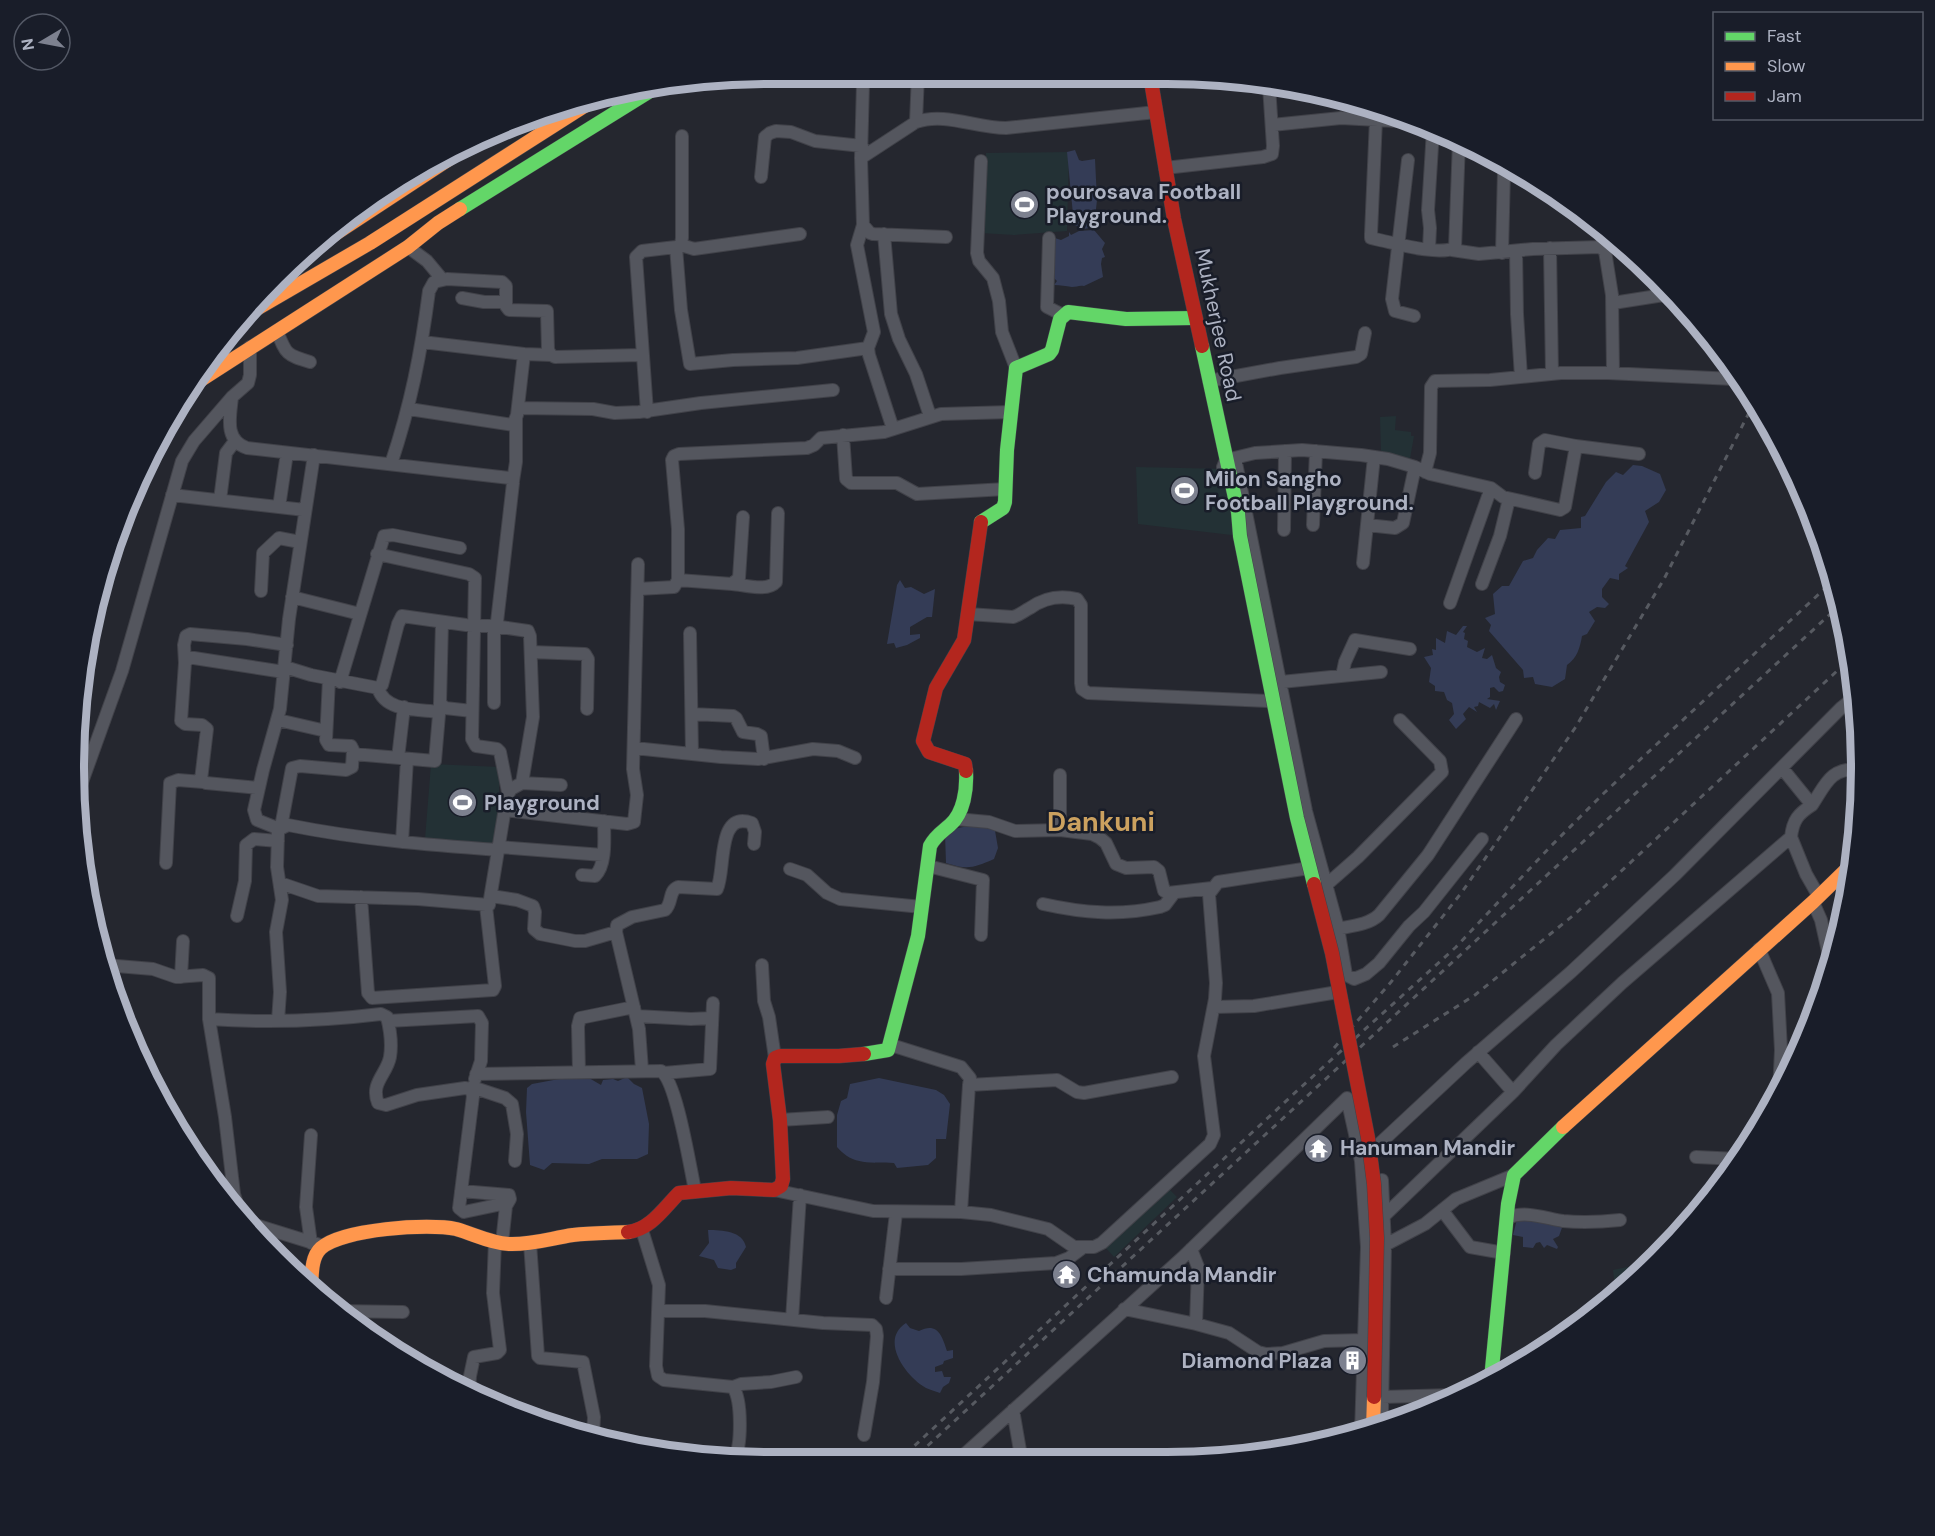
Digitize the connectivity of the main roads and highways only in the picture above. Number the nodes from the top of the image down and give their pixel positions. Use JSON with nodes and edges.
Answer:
{"nodes":[{"id":1,"x":1151,"y":84,"type":"edge"},
{"id":2,"x":642,"y":96,"type":"edge"},
{"id":3,"x":575,"y":112,"type":"edge"},
{"id":4,"x":267,"y":303,"type":"edge"},
{"id":5,"x":1195,"y":318,"type":"junction"},
{"id":6,"x":209,"y":374,"type":"edge"},
{"id":7,"x":1842,"y":873,"type":"edge"},
{"id":8,"x":312,"y":1278,"type":"edge"},
{"id":9,"x":1492,"y":1369,"type":"edge"},
{"id":10,"x":1373,"y":1420,"type":"edge"}],
"edges":[{"from":1,"to":5,"type":"main road","name":"Mukherjee Road"},
{"from":2,"to":6,"type":"main road"},
{"from":3,"to":4,"type":"main road"},
{"from":5,"to":8,"type":"main road"},
{"from":5,"to":10,"type":"main road","name":"Mukherjee Road","bridge":true},
{"from":7,"to":9,"type":"main road"}]}
